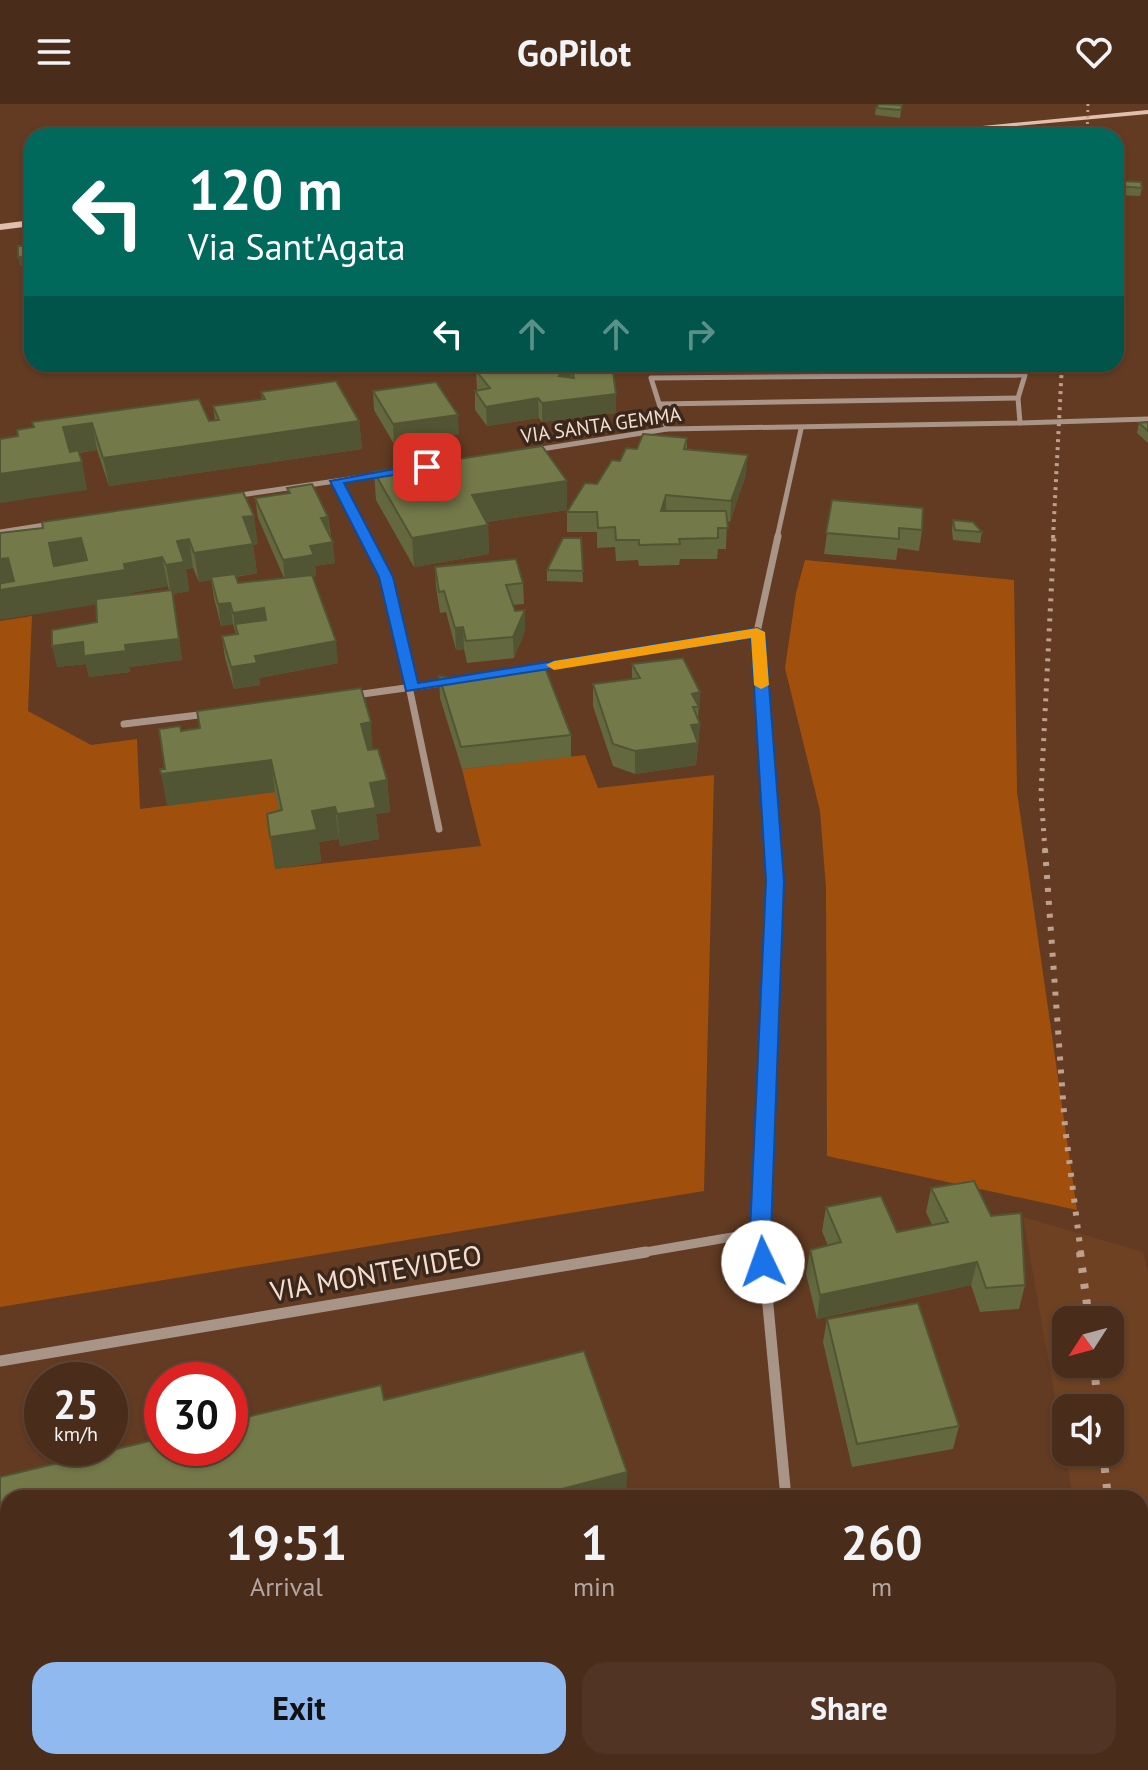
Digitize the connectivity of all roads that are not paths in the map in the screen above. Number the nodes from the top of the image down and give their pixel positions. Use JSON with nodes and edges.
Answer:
{"nodes":[{"id":1,"x":1148,"y":112,"type":"edge"},
{"id":2,"x":972,"y":128,"type":"edge"},
{"id":3,"x":24,"y":224,"type":"edge"},
{"id":4,"x":0,"y":227,"type":"edge"},
{"id":5,"x":1018,"y":398,"type":"junction"},
{"id":6,"x":660,"y":404,"type":"junction"},
{"id":7,"x":1148,"y":419,"type":"edge"},
{"id":8,"x":1020,"y":423,"type":"junction"},
{"id":9,"x":667,"y":429,"type":"junction"},
{"id":10,"x":801,"y":429,"type":"junction"},
{"id":11,"x":526,"y":451,"type":"edge"},
{"id":12,"x":400,"y":471,"type":"edge"},
{"id":13,"x":337,"y":481,"type":"junction"},
{"id":14,"x":229,"y":497,"type":"edge"},
{"id":15,"x":61,"y":523,"type":"edge"},
{"id":16,"x":0,"y":532,"type":"edge"},
{"id":17,"x":757,"y":632,"type":"junction"},
{"id":18,"x":522,"y":670,"type":"edge"},
{"id":19,"x":459,"y":681,"type":"edge"},
{"id":20,"x":412,"y":688,"type":"junction"},
{"id":21,"x":351,"y":696,"type":"edge"},
{"id":22,"x":215,"y":713,"type":"edge"},
{"id":23,"x":124,"y":724,"type":"dead end"},
{"id":24,"x":439,"y":829,"type":"dead end"},
{"id":25,"x":761,"y":1232,"type":"junction"},
{"id":26,"x":0,"y":1361,"type":"edge"},
{"id":27,"x":785,"y":1490,"type":"edge"}],
"edges":[{"from":1,"to":2,"type":"street"},
{"from":3,"to":4,"type":"street"},
{"from":5,"to":6,"type":"street"},
{"from":5,"to":6,"type":"street"},
{"from":5,"to":8,"type":"street"},
{"from":6,"to":9,"type":"street"},
{"from":7,"to":8,"type":"street","name":"VIA SANTA GEMMA","bridge":true},
{"from":8,"to":10,"type":"street","name":"VIA SANTA GEMMA"},
{"from":9,"to":10,"type":"street","name":"VIA SANTA GEMMA"},
{"from":9,"to":11,"type":"street","name":"VIA SANTA GEMMA"},
{"from":10,"to":17,"type":"street"},
{"from":12,"to":13,"type":"street"},
{"from":13,"to":14,"type":"street"},
{"from":13,"to":20,"type":"street"},
{"from":15,"to":16,"type":"street"},
{"from":17,"to":18,"type":"street"},
{"from":17,"to":25,"type":"street"},
{"from":19,"to":20,"type":"street"},
{"from":20,"to":21,"type":"street"},
{"from":20,"to":24,"type":"street"},
{"from":22,"to":23,"type":"street"},
{"from":25,"to":26,"type":"street","name":"VIA MONTEVIDEO"},
{"from":25,"to":27,"type":"street"}]}
